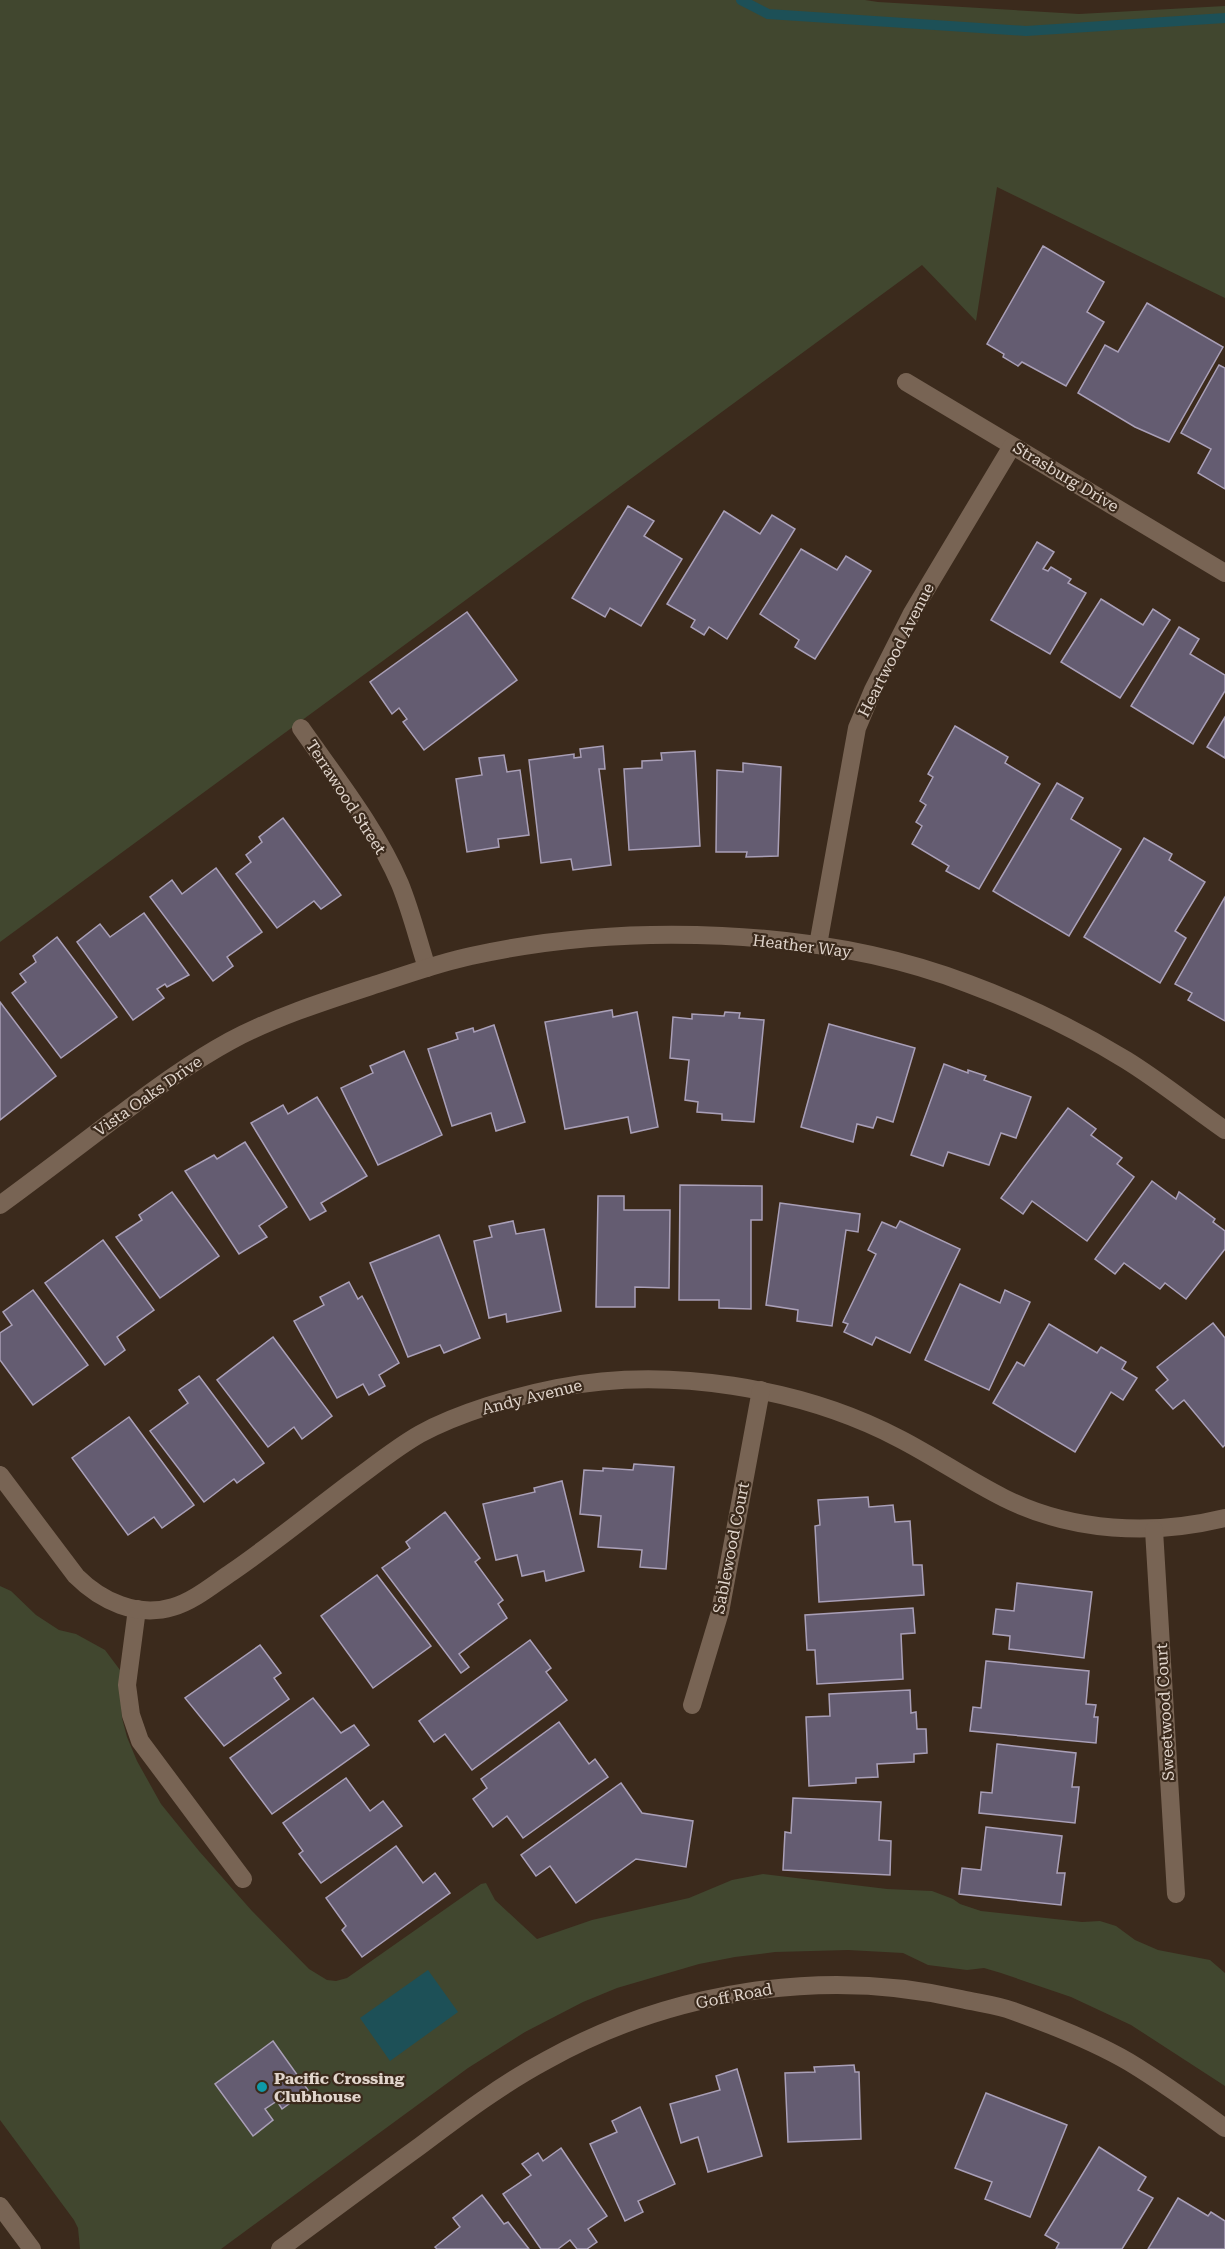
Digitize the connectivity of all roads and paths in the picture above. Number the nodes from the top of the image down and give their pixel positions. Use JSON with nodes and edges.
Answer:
{"nodes":[{"id":1,"x":906,"y":382,"type":"dead end"},
{"id":2,"x":1012,"y":446,"type":"junction"},
{"id":3,"x":1225,"y":573,"type":"edge"},
{"id":4,"x":301,"y":728,"type":"dead end"},
{"id":5,"x":818,"y":945,"type":"junction"},
{"id":6,"x":427,"y":968,"type":"junction"},
{"id":7,"x":343,"y":995,"type":"joint"},
{"id":8,"x":1225,"y":1130,"type":"edge"},
{"id":9,"x":0,"y":1206,"type":"edge"},
{"id":10,"x":761,"y":1390,"type":"junction"},
{"id":11,"x":0,"y":1475,"type":"edge"},
{"id":12,"x":1225,"y":1518,"type":"edge"},
{"id":13,"x":1154,"y":1530,"type":"junction"},
{"id":14,"x":137,"y":1609,"type":"junction"},
{"id":15,"x":692,"y":1705,"type":"dead end"},
{"id":16,"x":243,"y":1879,"type":"dead end"},
{"id":17,"x":1176,"y":1894,"type":"dead end"},
{"id":18,"x":1225,"y":2128,"type":"edge"},
{"id":19,"x":0,"y":2206,"type":"edge"},
{"id":20,"x":32,"y":2249,"type":"edge"},
{"id":21,"x":279,"y":2249,"type":"edge"}],
"edges":[{"from":1,"to":2,"type":"street","name":"Strasburg Drive"},
{"from":2,"to":3,"type":"street","name":"Strasburg Drive"},
{"from":2,"to":5,"type":"street","name":"Heartwood Avenue"},
{"from":4,"to":6,"type":"street","name":"Terrawood Street"},
{"from":5,"to":6,"type":"street","name":"Heather Way"},
{"from":5,"to":8,"type":"street","name":"Heather Way"},
{"from":6,"to":7,"type":"street","name":"Heather Way"},
{"from":7,"to":9,"type":"street","name":"Vista Oaks Drive"},
{"from":10,"to":13,"type":"street","name":"Andy Avenue"},
{"from":10,"to":14,"type":"street","name":"Andy Avenue"},
{"from":10,"to":15,"type":"street","name":"Sablewood Court"},
{"from":11,"to":14,"type":"street","name":"Andy Avenue"},
{"from":12,"to":13,"type":"street","name":"Andy Avenue"},
{"from":13,"to":17,"type":"street","name":"Sweetwood Court"},
{"from":14,"to":16,"type":"street"},
{"from":18,"to":21,"type":"street","name":"Goff Road"},
{"from":19,"to":20,"type":"street"}]}
